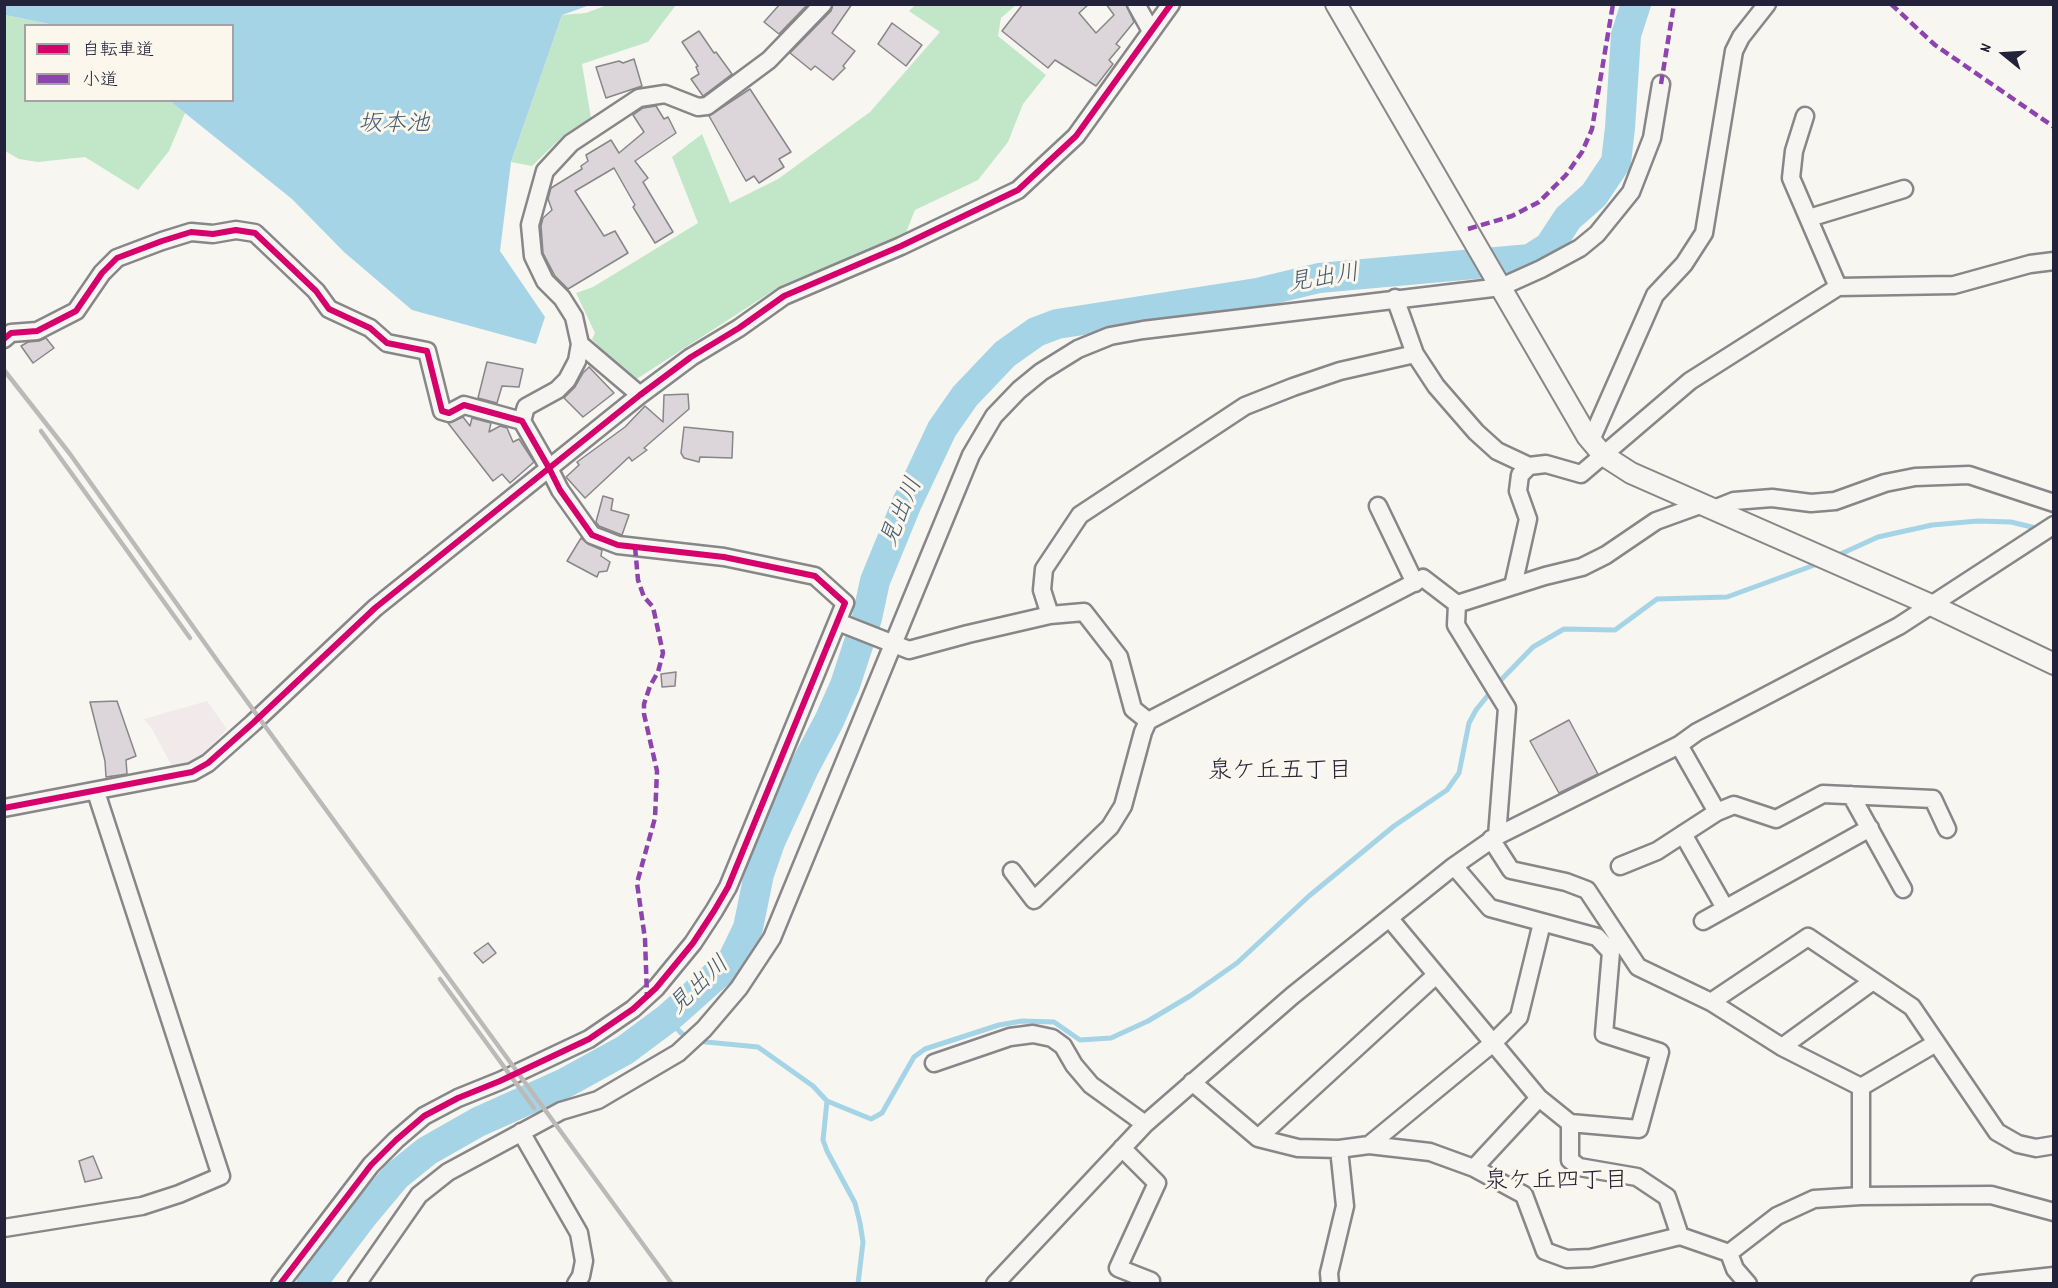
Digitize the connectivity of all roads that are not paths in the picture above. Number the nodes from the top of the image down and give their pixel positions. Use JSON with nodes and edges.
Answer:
{"nodes":[{"id":1,"x":823,"y":4,"type":"edge"},
{"id":2,"x":1136,"y":4,"type":"edge"},
{"id":3,"x":1171,"y":4,"type":"edge"},
{"id":4,"x":1336,"y":4,"type":"edge"},
{"id":5,"x":1767,"y":4,"type":"edge"},
{"id":6,"x":1151,"y":31,"type":"junction"},
{"id":7,"x":1661,"y":84,"type":"dead end"},
{"id":8,"x":1805,"y":116,"type":"dead end"},
{"id":9,"x":1904,"y":189,"type":"dead end"},
{"id":10,"x":1809,"y":219,"type":"junction"},
{"id":11,"x":2054,"y":261,"type":"edge"},
{"id":12,"x":1501,"y":287,"type":"junction"},
{"id":13,"x":1838,"y":287,"type":"junction"},
{"id":14,"x":1395,"y":298,"type":"junction"},
{"id":15,"x":4,"y":339,"type":"edge"},
{"id":16,"x":580,"y":344,"type":"junction"},
{"id":17,"x":1415,"y":354,"type":"junction"},
{"id":18,"x":640,"y":395,"type":"junction"},
{"id":19,"x":522,"y":421,"type":"junction"},
{"id":20,"x":1597,"y":448,"type":"junction"},
{"id":21,"x":1529,"y":466,"type":"junction"},
{"id":22,"x":549,"y":468,"type":"junction"},
{"id":23,"x":2054,"y":503,"type":"edge"},
{"id":24,"x":1378,"y":506,"type":"dead end"},
{"id":25,"x":1708,"y":507,"type":"junction"},
{"id":26,"x":2054,"y":525,"type":"edge"},
{"id":27,"x":1414,"y":583,"type":"junction"},
{"id":28,"x":1514,"y":586,"type":"junction"},
{"id":29,"x":1457,"y":604,"type":"junction"},
{"id":30,"x":1931,"y":605,"type":"junction"},
{"id":31,"x":1050,"y":615,"type":"junction"},
{"id":32,"x":838,"y":622,"type":"junction"},
{"id":33,"x":894,"y":644,"type":"junction"},
{"id":34,"x":2054,"y":664,"type":"edge"},
{"id":35,"x":1148,"y":721,"type":"junction"},
{"id":36,"x":1678,"y":745,"type":"junction"},
{"id":37,"x":96,"y":792,"type":"junction"},
{"id":38,"x":1851,"y":795,"type":"junction"},
{"id":39,"x":4,"y":808,"type":"edge"},
{"id":40,"x":1718,"y":812,"type":"junction"},
{"id":41,"x":1870,"y":828,"type":"junction"},
{"id":42,"x":1947,"y":829,"type":"dead end"},
{"id":43,"x":1683,"y":834,"type":"junction"},
{"id":44,"x":1494,"y":838,"type":"junction"},
{"id":45,"x":1454,"y":866,"type":"junction"},
{"id":46,"x":1620,"y":866,"type":"dead end"},
{"id":47,"x":1012,"y":871,"type":"dead end"},
{"id":48,"x":1903,"y":889,"type":"dead end"},
{"id":49,"x":1725,"y":908,"type":"junction"},
{"id":50,"x":1390,"y":919,"type":"junction"},
{"id":51,"x":1703,"y":921,"type":"dead end"},
{"id":52,"x":1542,"y":923,"type":"junction"},
{"id":53,"x":1436,"y":975,"type":"junction"},
{"id":54,"x":1873,"y":981,"type":"junction"},
{"id":55,"x":1711,"y":1002,"type":"junction"},
{"id":56,"x":1493,"y":1043,"type":"junction"},
{"id":57,"x":1936,"y":1043,"type":"junction"},
{"id":58,"x":1782,"y":1047,"type":"junction"},
{"id":59,"x":934,"y":1062,"type":"dead end"},
{"id":60,"x":1192,"y":1082,"type":"junction"},
{"id":61,"x":1861,"y":1087,"type":"junction"},
{"id":62,"x":1539,"y":1098,"type":"junction"},
{"id":63,"x":1145,"y":1124,"type":"junction"},
{"id":64,"x":1570,"y":1124,"type":"junction"},
{"id":65,"x":521,"y":1132,"type":"junction"},
{"id":66,"x":1258,"y":1138,"type":"junction"},
{"id":67,"x":1369,"y":1145,"type":"junction"},
{"id":68,"x":2054,"y":1145,"type":"edge"},
{"id":69,"x":1122,"y":1148,"type":"junction"},
{"id":70,"x":1340,"y":1149,"type":"junction"},
{"id":71,"x":1474,"y":1168,"type":"junction"},
{"id":72,"x":1861,"y":1196,"type":"junction"},
{"id":73,"x":2054,"y":1212,"type":"edge"},
{"id":74,"x":4,"y":1228,"type":"edge"},
{"id":75,"x":1680,"y":1236,"type":"junction"},
{"id":76,"x":1729,"y":1253,"type":"junction"},
{"id":77,"x":2054,"y":1276,"type":"edge"},
{"id":78,"x":1151,"y":1281,"type":"dead end"},
{"id":79,"x":280,"y":1284,"type":"edge"},
{"id":80,"x":357,"y":1284,"type":"edge"},
{"id":81,"x":576,"y":1284,"type":"edge"},
{"id":82,"x":995,"y":1284,"type":"edge"},
{"id":83,"x":1330,"y":1284,"type":"edge"},
{"id":84,"x":1748,"y":1284,"type":"edge"},
{"id":85,"x":1980,"y":1284,"type":"edge"}],
"edges":[{"from":1,"to":16,"type":"street"},
{"from":2,"to":6,"type":"street"},
{"from":3,"to":6,"type":"street"},
{"from":4,"to":12,"type":"street"},
{"from":5,"to":20,"type":"street"},
{"from":6,"to":18,"type":"street"},
{"from":7,"to":12,"type":"street"},
{"from":8,"to":10,"type":"street"},
{"from":9,"to":10,"type":"street"},
{"from":10,"to":13,"type":"street"},
{"from":11,"to":13,"type":"street"},
{"from":12,"to":14,"type":"street"},
{"from":12,"to":20,"type":"street"},
{"from":13,"to":20,"type":"street"},
{"from":14,"to":17,"type":"street"},
{"from":14,"to":33,"type":"street"},
{"from":15,"to":19,"type":"street"},
{"from":16,"to":18,"type":"street"},
{"from":16,"to":19,"type":"street"},
{"from":17,"to":21,"type":"street"},
{"from":17,"to":31,"type":"street"},
{"from":18,"to":22,"type":"street"},
{"from":19,"to":22,"type":"street"},
{"from":20,"to":21,"type":"street"},
{"from":20,"to":25,"type":"street"},
{"from":21,"to":28,"type":"street"},
{"from":22,"to":32,"type":"street"},
{"from":22,"to":37,"type":"street"},
{"from":23,"to":25,"type":"street"},
{"from":24,"to":27,"type":"street"},
{"from":25,"to":28,"type":"street"},
{"from":25,"to":30,"type":"street"},
{"from":26,"to":30,"type":"street"},
{"from":27,"to":29,"type":"street"},
{"from":27,"to":35,"type":"street"},
{"from":28,"to":29,"type":"street"},
{"from":29,"to":44,"type":"street"},
{"from":30,"to":34,"type":"street"},
{"from":30,"to":36,"type":"street"},
{"from":31,"to":33,"type":"street"},
{"from":31,"to":35,"type":"street"},
{"from":32,"to":33,"type":"street"},
{"from":32,"to":79,"type":"street"},
{"from":33,"to":65,"type":"street"},
{"from":35,"to":47,"type":"street"},
{"from":36,"to":40,"type":"street"},
{"from":36,"to":44,"type":"street"},
{"from":37,"to":39,"type":"street"},
{"from":37,"to":74,"type":"street"},
{"from":38,"to":40,"type":"street"},
{"from":38,"to":41,"type":"street"},
{"from":38,"to":42,"type":"street"},
{"from":40,"to":43,"type":"street"},
{"from":41,"to":48,"type":"street"},
{"from":41,"to":49,"type":"street"},
{"from":43,"to":46,"type":"street"},
{"from":43,"to":49,"type":"street"},
{"from":44,"to":45,"type":"street"},
{"from":44,"to":55,"type":"street"},
{"from":45,"to":50,"type":"street"},
{"from":45,"to":52,"type":"street"},
{"from":49,"to":51,"type":"street"},
{"from":50,"to":53,"type":"street"},
{"from":50,"to":60,"type":"street"},
{"from":52,"to":56,"type":"street"},
{"from":52,"to":64,"type":"street"},
{"from":53,"to":56,"type":"street"},
{"from":53,"to":66,"type":"street"},
{"from":54,"to":55,"type":"street"},
{"from":54,"to":57,"type":"street"},
{"from":54,"to":58,"type":"street"},
{"from":55,"to":58,"type":"street"},
{"from":56,"to":62,"type":"street"},
{"from":56,"to":67,"type":"street"},
{"from":57,"to":61,"type":"street"},
{"from":57,"to":68,"type":"street"},
{"from":58,"to":61,"type":"street"},
{"from":59,"to":63,"type":"street"},
{"from":60,"to":63,"type":"street"},
{"from":60,"to":66,"type":"street"},
{"from":61,"to":72,"type":"street"},
{"from":62,"to":64,"type":"street"},
{"from":62,"to":71,"type":"street"},
{"from":63,"to":69,"type":"street"},
{"from":64,"to":75,"type":"street"},
{"from":65,"to":80,"type":"street"},
{"from":65,"to":81,"type":"street"},
{"from":66,"to":70,"type":"street"},
{"from":67,"to":70,"type":"street"},
{"from":67,"to":71,"type":"street"},
{"from":69,"to":78,"type":"street"},
{"from":69,"to":82,"type":"street"},
{"from":70,"to":83,"type":"street"},
{"from":71,"to":75,"type":"street"},
{"from":72,"to":73,"type":"street"},
{"from":72,"to":76,"type":"street"},
{"from":75,"to":76,"type":"street"},
{"from":76,"to":84,"type":"street"},
{"from":77,"to":85,"type":"street"}]}
